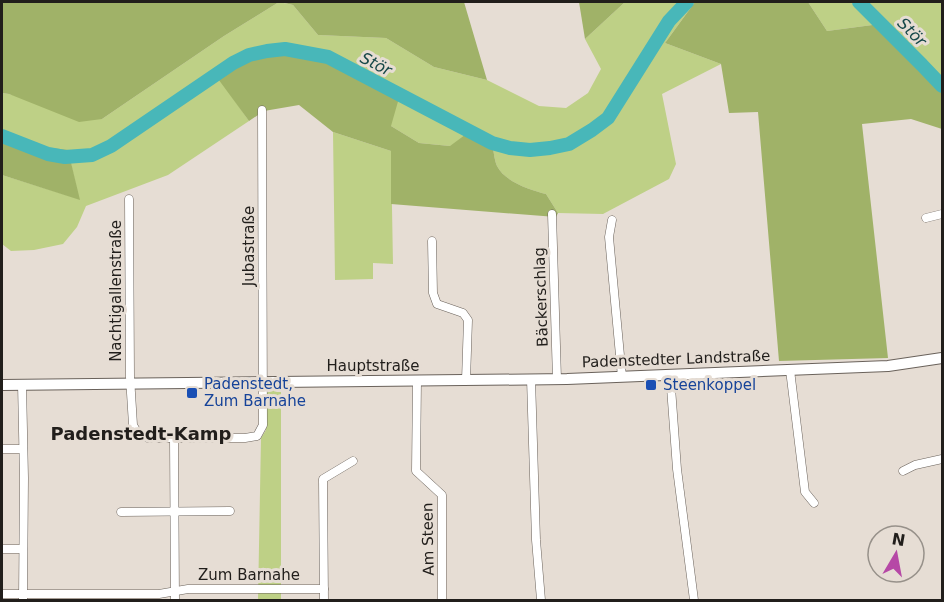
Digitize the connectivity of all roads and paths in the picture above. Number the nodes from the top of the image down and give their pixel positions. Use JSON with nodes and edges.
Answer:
{"nodes":[{"id":1,"x":262,"y":110,"type":"dead end"},
{"id":2,"x":129,"y":199,"type":"dead end"},
{"id":3,"x":552,"y":214,"type":"dead end"},
{"id":4,"x":942,"y":214,"type":"edge"},
{"id":5,"x":926,"y":218,"type":"dead end"},
{"id":6,"x":612,"y":220,"type":"dead end"},
{"id":7,"x":432,"y":241,"type":"dead end"},
{"id":8,"x":942,"y":358,"type":"edge"},
{"id":9,"x":790,"y":370,"type":"junction"},
{"id":10,"x":670,"y":374,"type":"junction"},
{"id":11,"x":622,"y":376,"type":"junction"},
{"id":12,"x":531,"y":379,"type":"junction"},
{"id":13,"x":561,"y":379,"type":"junction"},
{"id":14,"x":417,"y":380,"type":"junction"},
{"id":15,"x":466,"y":380,"type":"junction"},
{"id":16,"x":263,"y":381,"type":"junction"},
{"id":17,"x":130,"y":383,"type":"junction"},
{"id":18,"x":22,"y":384,"type":"junction"},
{"id":19,"x":2,"y":385,"type":"edge"},
{"id":20,"x":174,"y":439,"type":"junction"},
{"id":21,"x":2,"y":449,"type":"edge"},
{"id":22,"x":23,"y":449,"type":"junction"},
{"id":23,"x":942,"y":459,"type":"edge"},
{"id":24,"x":353,"y":461,"type":"dead end"},
{"id":25,"x":903,"y":471,"type":"dead end"},
{"id":26,"x":814,"y":503,"type":"dead end"},
{"id":27,"x":174,"y":511,"type":"junction"},
{"id":28,"x":230,"y":511,"type":"dead end"},
{"id":29,"x":121,"y":512,"type":"dead end"},
{"id":30,"x":2,"y":549,"type":"edge"},
{"id":31,"x":23,"y":549,"type":"junction"},
{"id":32,"x":324,"y":589,"type":"junction"},
{"id":33,"x":2,"y":594,"type":"edge"},
{"id":34,"x":174,"y":596,"type":"edge"},
{"id":35,"x":23,"y":597,"type":"edge"},
{"id":36,"x":324,"y":600,"type":"edge"},
{"id":37,"x":442,"y":600,"type":"edge"},
{"id":38,"x":541,"y":600,"type":"edge"},
{"id":39,"x":694,"y":600,"type":"edge"}],
"edges":[{"from":1,"to":16,"type":"street","name":"Jubastraße"},
{"from":2,"to":17,"type":"street","name":"Nachtigallenstraße"},
{"from":3,"to":13,"type":"street","name":"Bäckerschlag"},
{"from":4,"to":5,"type":"street"},
{"from":6,"to":11,"type":"street"},
{"from":7,"to":15,"type":"street"},
{"from":8,"to":9,"type":"street","name":"Padenstedter Landstraße"},
{"from":9,"to":10,"type":"street","name":"Padenstedter Landstraße"},
{"from":9,"to":26,"type":"street","name":"Padenstedter Landstraße"},
{"from":10,"to":11,"type":"street","name":"Padenstedter Landstraße"},
{"from":10,"to":39,"type":"street"},
{"from":11,"to":13,"type":"street","name":"Padenstedter Landstraße"},
{"from":12,"to":13,"type":"street","name":"Hauptstraße"},
{"from":12,"to":15,"type":"street","name":"Hauptstraße"},
{"from":12,"to":38,"type":"street"},
{"from":14,"to":15,"type":"street","name":"Hauptstraße"},
{"from":14,"to":16,"type":"street","name":"Hauptstraße"},
{"from":14,"to":37,"type":"street","name":"Am Steen"},
{"from":16,"to":17,"type":"street","name":"Hauptstraße"},
{"from":16,"to":20,"type":"street"},
{"from":17,"to":18,"type":"street","name":"Hauptstraße"},
{"from":17,"to":20,"type":"street"},
{"from":18,"to":19,"type":"street","name":"Hauptstraße"},
{"from":18,"to":22,"type":"street"},
{"from":20,"to":27,"type":"street"},
{"from":21,"to":22,"type":"street"},
{"from":22,"to":31,"type":"street"},
{"from":23,"to":25,"type":"street"},
{"from":24,"to":32,"type":"street"},
{"from":27,"to":28,"type":"street"},
{"from":27,"to":29,"type":"street"},
{"from":27,"to":34,"type":"street"},
{"from":30,"to":31,"type":"street"},
{"from":31,"to":35,"type":"street"},
{"from":32,"to":34,"type":"street","name":"Zum Barnahe"},
{"from":32,"to":36,"type":"street"},
{"from":33,"to":35,"type":"street","name":"Zum Barnahe"},
{"from":34,"to":35,"type":"street","name":"Zum Barnahe"}]}
